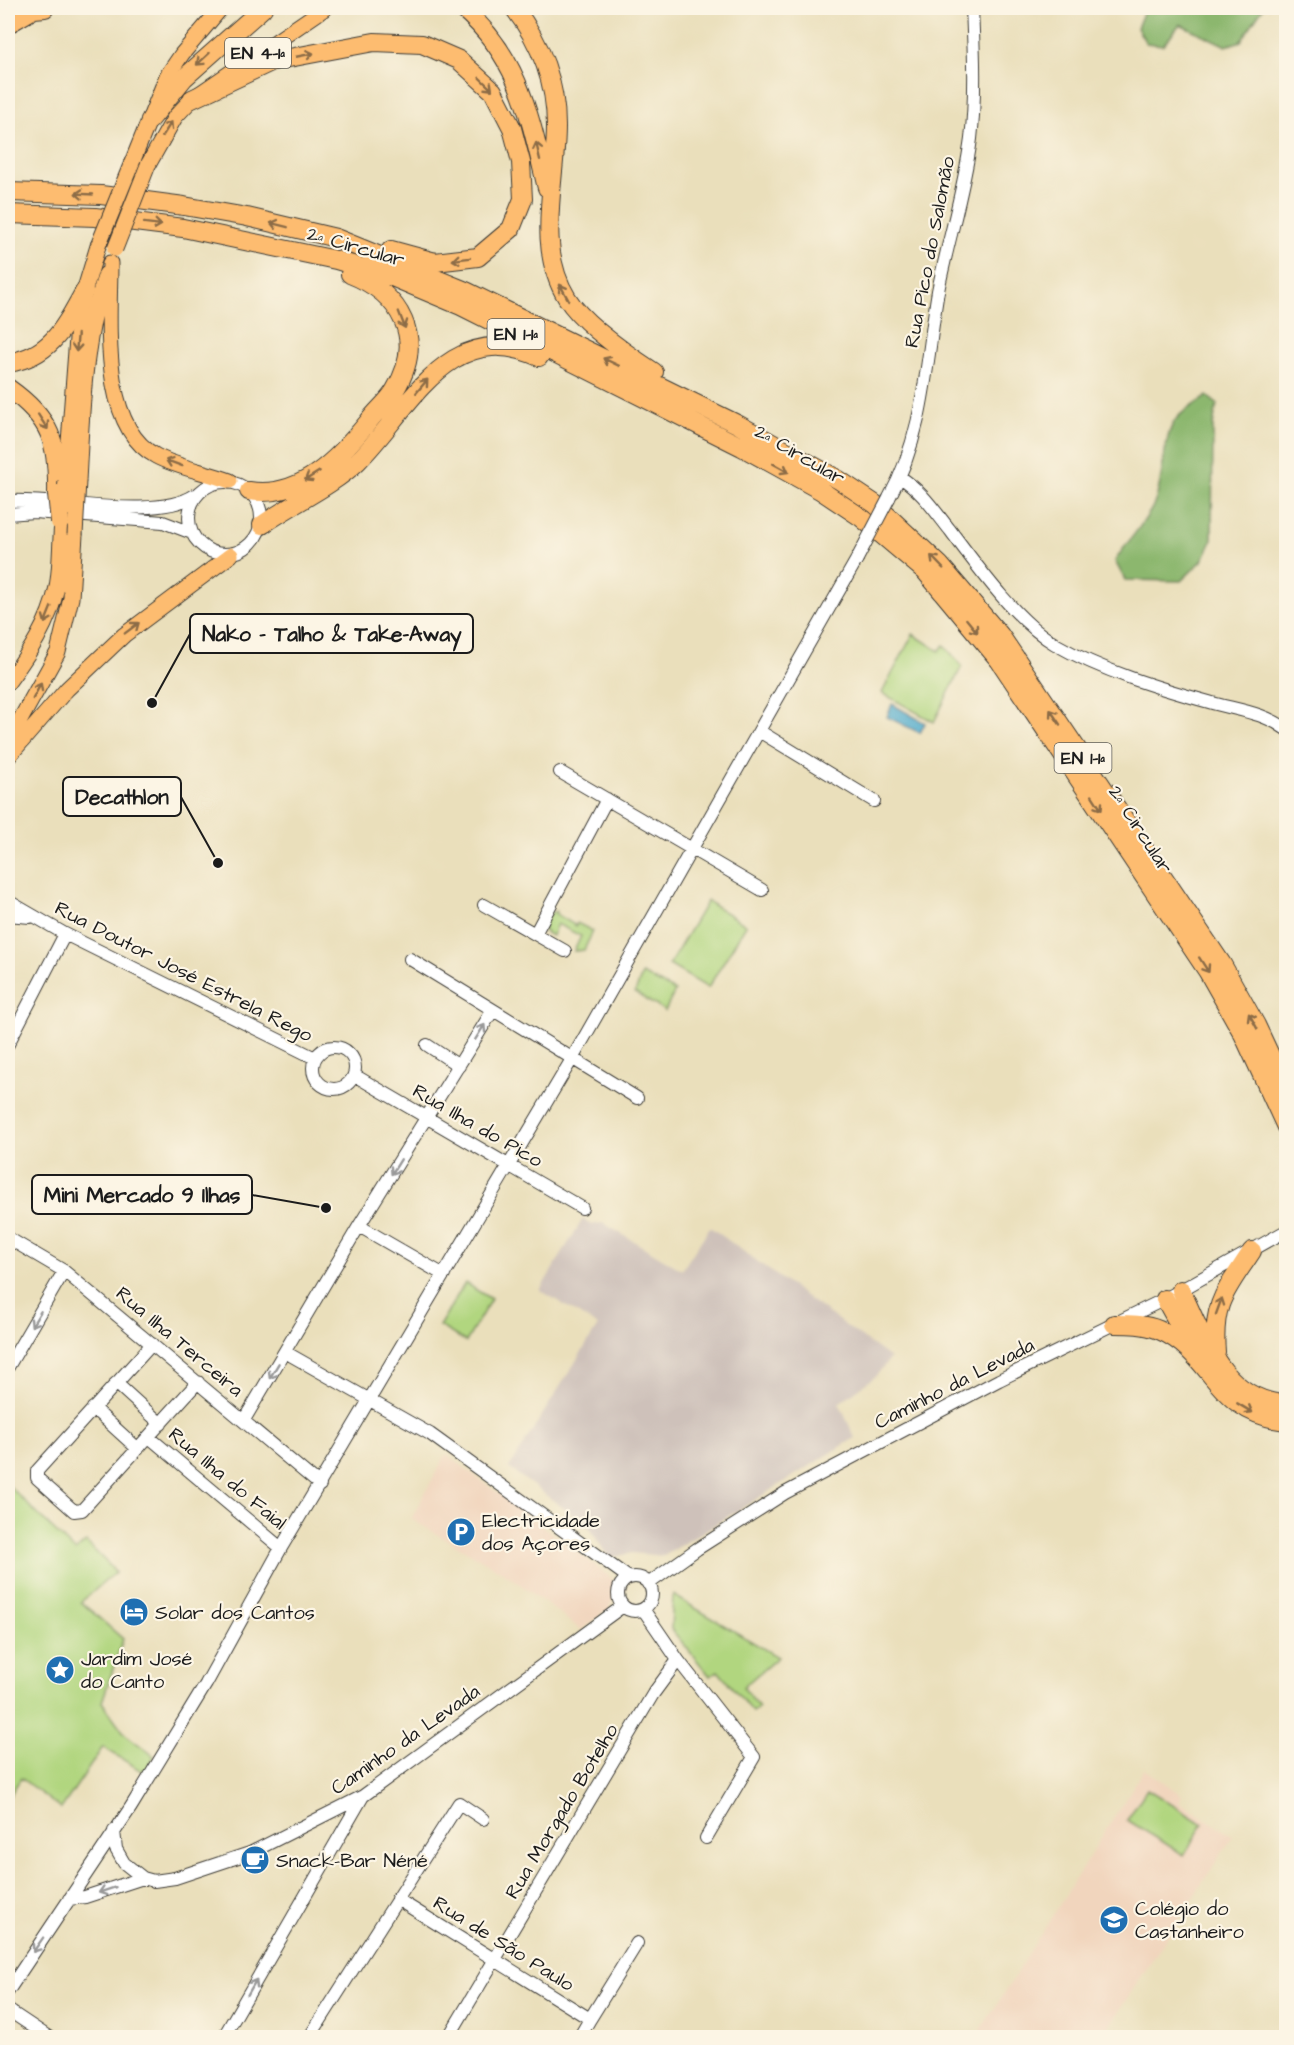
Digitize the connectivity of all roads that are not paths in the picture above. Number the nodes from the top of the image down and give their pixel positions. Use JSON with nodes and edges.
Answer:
{"nodes":[{"id":1,"x":45,"y":8,"type":"edge"},
{"id":2,"x":221,"y":8,"type":"edge"},
{"id":3,"x":263,"y":8,"type":"edge"},
{"id":4,"x":325,"y":8,"type":"edge"},
{"id":5,"x":462,"y":8,"type":"edge"},
{"id":6,"x":514,"y":8,"type":"edge"},
{"id":7,"x":972,"y":8,"type":"edge"},
{"id":8,"x":8,"y":24,"type":"edge"},
{"id":9,"x":192,"y":99,"type":"junction"},
{"id":10,"x":150,"y":120,"type":"junction"},
{"id":11,"x":141,"y":162,"type":"junction"},
{"id":12,"x":8,"y":192,"type":"edge"},
{"id":13,"x":551,"y":208,"type":"junction"},
{"id":14,"x":8,"y":216,"type":"edge"},
{"id":15,"x":336,"y":238,"type":"junction"},
{"id":16,"x":280,"y":248,"type":"junction"},
{"id":17,"x":112,"y":256,"type":"junction"},
{"id":18,"x":84,"y":292,"type":"junction"},
{"id":19,"x":8,"y":363,"type":"edge"},
{"id":20,"x":8,"y":388,"type":"edge"},
{"id":21,"x":739,"y":425,"type":"junction"},
{"id":22,"x":710,"y":432,"type":"junction"},
{"id":23,"x":900,"y":477,"type":"junction"},
{"id":24,"x":230,"y":481,"type":"junction"},
{"id":25,"x":67,"y":485,"type":"junction"},
{"id":26,"x":249,"y":490,"type":"junction"},
{"id":27,"x":196,"y":494,"type":"junction"},
{"id":28,"x":8,"y":501,"type":"edge"},
{"id":29,"x":8,"y":514,"type":"edge"},
{"id":30,"x":262,"y":525,"type":"junction"},
{"id":31,"x":65,"y":527,"type":"junction"},
{"id":32,"x":192,"y":533,"type":"junction"},
{"id":33,"x":231,"y":555,"type":"junction"},
{"id":34,"x":13,"y":670,"type":"edge"},
{"id":35,"x":8,"y":682,"type":"edge"},
{"id":36,"x":1287,"y":729,"type":"edge"},
{"id":37,"x":759,"y":731,"type":"junction"},
{"id":38,"x":8,"y":742,"type":"edge"},
{"id":39,"x":8,"y":758,"type":"edge"},
{"id":40,"x":560,"y":772,"type":"dead end"},
{"id":41,"x":607,"y":799,"type":"junction"},
{"id":42,"x":874,"y":801,"type":"dead end"},
{"id":43,"x":692,"y":849,"type":"junction"},
{"id":44,"x":762,"y":890,"type":"dead end"},
{"id":45,"x":8,"y":901,"type":"edge"},
{"id":46,"x":484,"y":904,"type":"dead end"},
{"id":47,"x":8,"y":915,"type":"edge"},
{"id":48,"x":36,"y":918,"type":"junction"},
{"id":49,"x":66,"y":934,"type":"junction"},
{"id":50,"x":535,"y":934,"type":"junction"},
{"id":51,"x":565,"y":951,"type":"dead end"},
{"id":52,"x":410,"y":959,"type":"dead end"},
{"id":53,"x":493,"y":1010,"type":"junction"},
{"id":54,"x":8,"y":1044,"type":"edge"},
{"id":55,"x":428,"y":1045,"type":"dead end"},
{"id":56,"x":315,"y":1058,"type":"junction"},
{"id":57,"x":572,"y":1059,"type":"junction"},
{"id":58,"x":459,"y":1065,"type":"junction"},
{"id":59,"x":354,"y":1076,"type":"junction"},
{"id":60,"x":1287,"y":1089,"type":"edge"},
{"id":61,"x":637,"y":1098,"type":"dead end"},
{"id":62,"x":427,"y":1118,"type":"junction"},
{"id":63,"x":1287,"y":1127,"type":"edge"},
{"id":64,"x":508,"y":1165,"type":"junction"},
{"id":65,"x":582,"y":1208,"type":"dead end"},
{"id":66,"x":359,"y":1226,"type":"junction"},
{"id":67,"x":1287,"y":1231,"type":"edge"},
{"id":68,"x":8,"y":1238,"type":"edge"},
{"id":69,"x":1252,"y":1251,"type":"junction"},
{"id":70,"x":64,"y":1271,"type":"junction"},
{"id":71,"x":444,"y":1275,"type":"junction"},
{"id":72,"x":1173,"y":1294,"type":"junction"},
{"id":73,"x":1114,"y":1324,"type":"junction"},
{"id":74,"x":152,"y":1344,"type":"junction"},
{"id":75,"x":285,"y":1352,"type":"junction"},
{"id":76,"x":1197,"y":1356,"type":"junction"},
{"id":77,"x":1216,"y":1363,"type":"junction"},
{"id":78,"x":8,"y":1367,"type":"edge"},
{"id":79,"x":198,"y":1382,"type":"junction"},
{"id":80,"x":116,"y":1383,"type":"junction"},
{"id":81,"x":371,"y":1400,"type":"junction"},
{"id":82,"x":1287,"y":1404,"type":"edge"},
{"id":83,"x":93,"y":1408,"type":"junction"},
{"id":84,"x":244,"y":1420,"type":"junction"},
{"id":85,"x":1287,"y":1420,"type":"edge"},
{"id":86,"x":160,"y":1424,"type":"junction"},
{"id":87,"x":149,"y":1437,"type":"junction"},
{"id":88,"x":138,"y":1449,"type":"junction"},
{"id":89,"x":320,"y":1485,"type":"junction"},
{"id":90,"x":281,"y":1548,"type":"junction"},
{"id":91,"x":629,"y":1578,"type":"junction"},
{"id":92,"x":648,"y":1584,"type":"junction"},
{"id":93,"x":623,"y":1606,"type":"junction"},
{"id":94,"x":643,"y":1609,"type":"junction"},
{"id":95,"x":678,"y":1660,"type":"junction"},
{"id":96,"x":363,"y":1796,"type":"junction"},
{"id":97,"x":483,"y":1819,"type":"dead end"},
{"id":98,"x":114,"y":1831,"type":"junction"},
{"id":99,"x":706,"y":1838,"type":"dead end"},
{"id":100,"x":143,"y":1878,"type":"junction"},
{"id":101,"x":69,"y":1899,"type":"junction"},
{"id":102,"x":397,"y":1899,"type":"junction"},
{"id":103,"x":637,"y":1943,"type":"dead end"},
{"id":104,"x":494,"y":1960,"type":"junction"},
{"id":105,"x":8,"y":1991,"type":"edge"},
{"id":106,"x":8,"y":2010,"type":"edge"},
{"id":107,"x":590,"y":2019,"type":"junction"},
{"id":108,"x":50,"y":2037,"type":"edge"},
{"id":109,"x":223,"y":2037,"type":"edge"},
{"id":110,"x":309,"y":2037,"type":"edge"},
{"id":111,"x":448,"y":2037,"type":"edge"},
{"id":112,"x":579,"y":2037,"type":"edge"}],
"edges":[{"from":1,"to":8,"type":"highway"},
{"from":2,"to":10,"type":"main road","number":"EN 4-1ª"},
{"from":3,"to":10,"type":"highway","one_way":true},
{"from":4,"to":9,"type":"main road","number":"EN 4-1ª"},
{"from":13,"to":5,"type":"highway","one_way":true},
{"from":6,"to":13,"type":"highway"},
{"from":7,"to":23,"type":"street","name":"Rua Pico do Salomão"},
{"from":11,"to":9,"type":"main road","number":"EN 4-1ª","one_way":true},
{"from":9,"to":15,"type":"highway","one_way":true},
{"from":10,"to":11,"type":"main road","number":"EN 4-1ª"},
{"from":11,"to":17,"type":"main road","number":"EN 4-1ª","bridge":true},
{"from":11,"to":18,"type":"main road","number":"EN 4-1ª","bridge":true},
{"from":15,"to":12,"type":"highway","name":"2ª Circular","number":"EN 1-1ª","one_way":true},
{"from":21,"to":13,"type":"highway","one_way":true},
{"from":14,"to":16,"type":"highway","name":"2ª Circular","number":"EN 1-1ª","one_way":true},
{"from":21,"to":15,"type":"highway","name":"2ª Circular","number":"EN 1-1ª","one_way":true},
{"from":16,"to":22,"type":"highway","name":"2ª Circular","number":"EN 1-1ª"},
{"from":16,"to":26,"type":"highway","one_way":true},
{"from":24,"to":17,"type":"main road","one_way":true},
{"from":17,"to":25,"type":"main road","number":"EN 4-1ª"},
{"from":18,"to":19,"type":"highway"},
{"from":18,"to":25,"type":"main road","number":"EN 4-1ª","one_way":true},
{"from":20,"to":25,"type":"highway","one_way":true},
{"from":60,"to":21,"type":"highway","name":"2ª Circular","number":"EN 1-1ª","one_way":true},
{"from":30,"to":22,"type":"highway","one_way":true},
{"from":22,"to":63,"type":"highway","name":"2ª Circular","number":"EN 1-1ª","one_way":true},
{"from":23,"to":36,"type":"street"},
{"from":23,"to":37,"type":"street","name":"Rua Pico do Salomão","bridge":true},
{"from":24,"to":26,"type":"street"},
{"from":24,"to":27,"type":"street"},
{"from":25,"to":31,"type":"highway","bridge":true},
{"from":25,"to":31,"type":"main road","number":"EN 4-1ª","bridge":true},
{"from":26,"to":30,"type":"street"},
{"from":27,"to":28,"type":"street"},
{"from":27,"to":32,"type":"street"},
{"from":29,"to":32,"type":"street"},
{"from":30,"to":33,"type":"street"},
{"from":31,"to":34,"type":"main road","number":"EN 4-1ª","one_way":true},
{"from":38,"to":31,"type":"main road","number":"EN 4-1ª","one_way":true},
{"from":32,"to":33,"type":"street"},
{"from":39,"to":33,"type":"main road","one_way":true},
{"from":34,"to":35,"type":"main road","number":"EN 4-1ª"},
{"from":37,"to":42,"type":"street"},
{"from":37,"to":43,"type":"street","name":"Rua Pico do Salomão"},
{"from":40,"to":41,"type":"street"},
{"from":41,"to":43,"type":"street"},
{"from":41,"to":50,"type":"street"},
{"from":43,"to":44,"type":"street"},
{"from":43,"to":57,"type":"street","name":"Rua Pico do Salomão"},
{"from":45,"to":48,"type":"street","name":"Rua Doutor José Estrela Rego"},
{"from":46,"to":50,"type":"street"},
{"from":47,"to":48,"type":"street","name":"Rua Doutor José Estrela Rego"},
{"from":48,"to":49,"type":"street","name":"Rua Doutor José Estrela Rego"},
{"from":49,"to":54,"type":"street"},
{"from":49,"to":56,"type":"street","name":"Rua Doutor José Estrela Rego"},
{"from":50,"to":51,"type":"street"},
{"from":52,"to":53,"type":"street"},
{"from":53,"to":57,"type":"street"},
{"from":58,"to":53,"type":"street","one_way":true},
{"from":55,"to":58,"type":"street"},
{"from":56,"to":59,"type":"street"},
{"from":56,"to":59,"type":"street"},
{"from":57,"to":61,"type":"street"},
{"from":57,"to":64,"type":"street","name":"Rua Pico do Salomão"},
{"from":58,"to":62,"type":"street"},
{"from":59,"to":62,"type":"street","name":"Rua Ilha do Pico"},
{"from":62,"to":64,"type":"street","name":"Rua Ilha do Pico"},
{"from":62,"to":66,"type":"street","one_way":true},
{"from":64,"to":65,"type":"street","name":"Rua Ilha do Pico"},
{"from":64,"to":71,"type":"street","name":"Rua Pico do Salomão"},
{"from":66,"to":71,"type":"street"},
{"from":66,"to":75,"type":"street"},
{"from":67,"to":69,"type":"street","name":"Caminho da Levada"},
{"from":68,"to":70,"type":"street","name":"Rua Ilha Terceira"},
{"from":69,"to":72,"type":"street","name":"Caminho da Levada"},
{"from":77,"to":69,"type":"highway","one_way":true},
{"from":70,"to":74,"type":"street","name":"Rua Ilha Terceira"},
{"from":70,"to":78,"type":"street","one_way":true},
{"from":71,"to":81,"type":"street","name":"Rua Pico do Salomão"},
{"from":72,"to":73,"type":"street","name":"Caminho da Levada"},
{"from":72,"to":76,"type":"highway"},
{"from":72,"to":77,"type":"highway"},
{"from":73,"to":76,"type":"highway"},
{"from":73,"to":92,"type":"street","name":"Caminho da Levada"},
{"from":74,"to":79,"type":"street","name":"Rua Ilha Terceira"},
{"from":74,"to":80,"type":"street"},
{"from":75,"to":81,"type":"street"},
{"from":75,"to":84,"type":"street","one_way":true},
{"from":76,"to":85,"type":"highway","one_way":true},
{"from":77,"to":82,"type":"highway"},
{"from":79,"to":84,"type":"street","name":"Rua Ilha Terceira"},
{"from":79,"to":86,"type":"street"},
{"from":80,"to":83,"type":"street"},
{"from":80,"to":86,"type":"street"},
{"from":81,"to":89,"type":"street","name":"Rua Pico do Salomão"},
{"from":81,"to":91,"type":"street"},
{"from":83,"to":88,"type":"street"},
{"from":83,"to":88,"type":"street"},
{"from":84,"to":89,"type":"street","name":"Rua Ilha Terceira"},
{"from":86,"to":87,"type":"street"},
{"from":87,"to":88,"type":"street"},
{"from":87,"to":90,"type":"street","name":"Rua Ilha do Faial"},
{"from":89,"to":90,"type":"street","name":"Rua Pico do Salomão"},
{"from":90,"to":98,"type":"street","name":"Rua Pico do Salomão"},
{"from":91,"to":92,"type":"street"},
{"from":91,"to":93,"type":"street"},
{"from":92,"to":94,"type":"street"},
{"from":93,"to":94,"type":"street"},
{"from":93,"to":96,"type":"street","name":"Caminho da Levada"},
{"from":94,"to":95,"type":"street"},
{"from":95,"to":99,"type":"street"},
{"from":95,"to":104,"type":"street","name":"Rua Morgado Botelho"},
{"from":96,"to":100,"type":"street","name":"Caminho da Levada"},
{"from":109,"to":96,"type":"street","one_way":true},
{"from":97,"to":102,"type":"street"},
{"from":98,"to":100,"type":"street"},
{"from":98,"to":101,"type":"street","name":"Rua Pico do Salomão"},
{"from":100,"to":101,"type":"street","name":"Caminho da Levada","one_way":true},
{"from":101,"to":105,"type":"street","name":"Rua Pico do Salomão","one_way":true},
{"from":102,"to":104,"type":"street","name":"Rua de São Paulo"},
{"from":102,"to":110,"type":"street"},
{"from":103,"to":107,"type":"street"},
{"from":104,"to":107,"type":"street","name":"Rua de São Paulo"},
{"from":104,"to":111,"type":"street","name":"Rua Morgado Botelho"},
{"from":106,"to":108,"type":"street"},
{"from":107,"to":112,"type":"street"}]}
